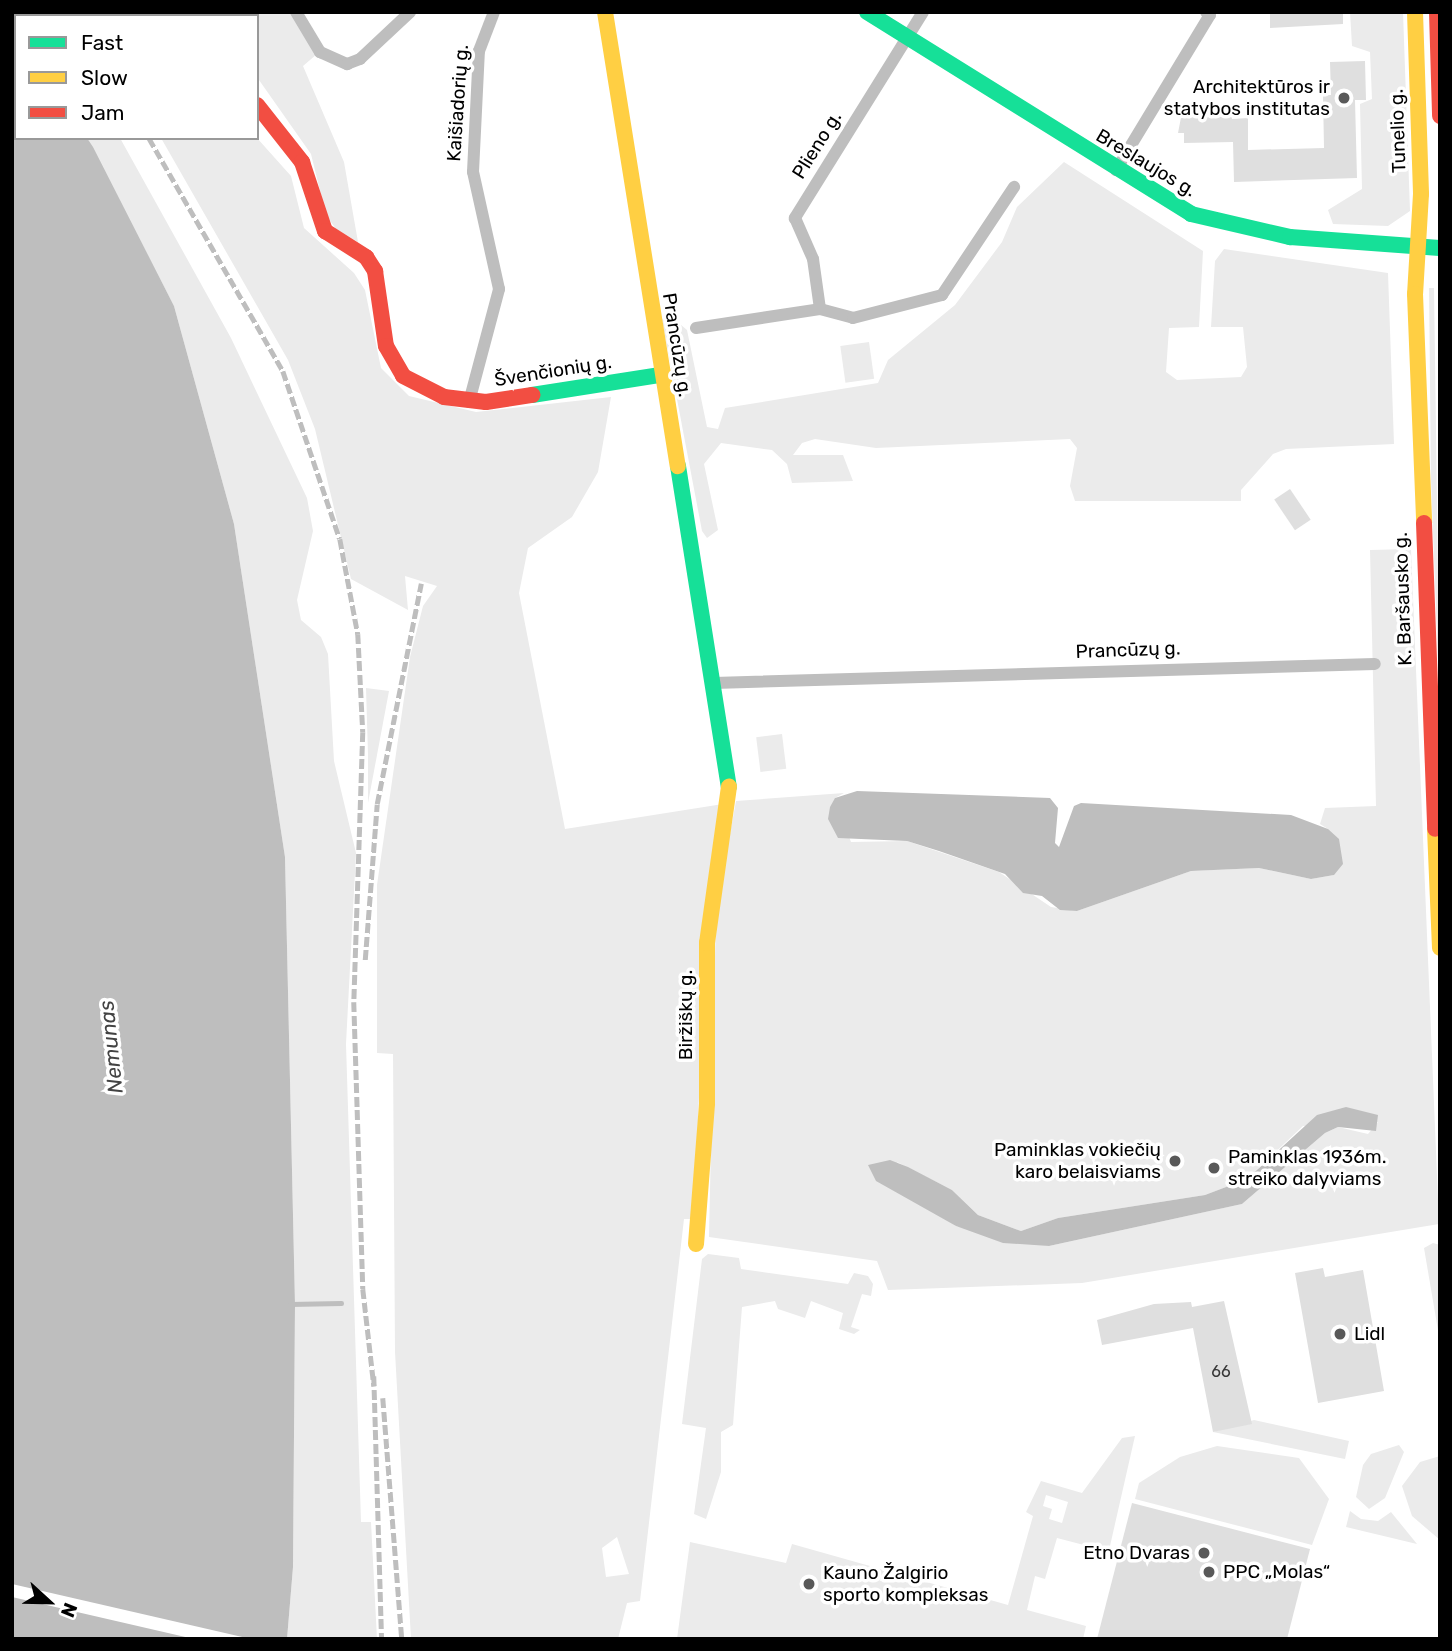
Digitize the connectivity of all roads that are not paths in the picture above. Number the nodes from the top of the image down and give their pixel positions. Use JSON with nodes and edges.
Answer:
{"nodes":[{"id":1,"x":296,"y":12,"type":"edge"},
{"id":2,"x":410,"y":12,"type":"edge"},
{"id":3,"x":494,"y":12,"type":"edge"},
{"id":4,"x":606,"y":12,"type":"edge"},
{"id":5,"x":867,"y":12,"type":"edge"},
{"id":6,"x":923,"y":12,"type":"edge"},
{"id":7,"x":1206,"y":12,"type":"edge"},
{"id":8,"x":1415,"y":12,"type":"edge"},
{"id":9,"x":1437,"y":12,"type":"edge"},
{"id":10,"x":907,"y":38,"type":"junction"},
{"id":11,"x":259,"y":108,"type":"edge"},
{"id":12,"x":1440,"y":116,"type":"edge"},
{"id":13,"x":1116,"y":170,"type":"junction"},
{"id":14,"x":1014,"y":187,"type":"dead end"},
{"id":15,"x":1440,"y":248,"type":"edge"},
{"id":16,"x":1418,"y":249,"type":"junction"},
{"id":17,"x":820,"y":309,"type":"junction"},
{"id":18,"x":695,"y":328,"type":"dead end"},
{"id":19,"x":660,"y":375,"type":"junction"},
{"id":20,"x":469,"y":402,"type":"junction"},
{"id":21,"x":1375,"y":664,"type":"dead end"},
{"id":22,"x":714,"y":683,"type":"junction"},
{"id":23,"x":729,"y":788,"type":"joint"},
{"id":24,"x":1440,"y":942,"type":"edge"},
{"id":25,"x":1440,"y":948,"type":"edge"},
{"id":26,"x":696,"y":1244,"type":"dead end"}],
"edges":[{"from":1,"to":2,"type":"street"},
{"from":3,"to":20,"type":"street","name":"Kaišiadorių g."},
{"from":4,"to":19,"type":"street","name":"Prancūzų g."},
{"from":5,"to":10,"type":"street","name":"Breslaujos g."},
{"from":6,"to":10,"type":"street","name":"Plieno g."},
{"from":7,"to":13,"type":"street"},
{"from":8,"to":16,"type":"street","name":"Tunelio g."},
{"from":9,"to":12,"type":"street"},
{"from":10,"to":13,"type":"street","name":"Breslaujos g."},
{"from":10,"to":17,"type":"street","name":"Plieno g."},
{"from":11,"to":20,"type":"street","name":"Švenčionių g."},
{"from":13,"to":16,"type":"street","name":"Breslaujos g."},
{"from":14,"to":17,"type":"street"},
{"from":15,"to":16,"type":"street","name":"Breslaujos g."},
{"from":16,"to":24,"type":"street","name":"K. Baršausko g."},
{"from":17,"to":18,"type":"street"},
{"from":19,"to":20,"type":"street","name":"Švenčionių g."},
{"from":19,"to":22,"type":"street","name":"Prancūzų g."},
{"from":21,"to":22,"type":"street","name":"Prancūzų g."},
{"from":22,"to":23,"type":"street","name":"Prancūzų g."},
{"from":23,"to":26,"type":"street","name":"Biržiškų g."},
{"from":24,"to":25,"type":"street","name":"K. Baršausko g."}]}
